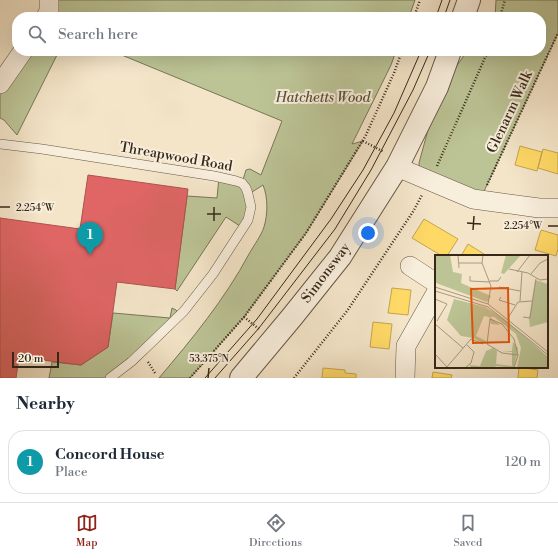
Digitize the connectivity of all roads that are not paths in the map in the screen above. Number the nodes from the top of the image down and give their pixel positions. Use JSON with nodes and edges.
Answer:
{"nodes":[{"id":1,"x":49,"y":0,"type":"edge"},
{"id":2,"x":469,"y":0,"type":"edge"},
{"id":3,"x":48,"y":12,"type":"edge"},
{"id":4,"x":465,"y":12,"type":"edge"},
{"id":5,"x":20,"y":56,"type":"edge"},
{"id":6,"x":448,"y":56,"type":"edge"},
{"id":7,"x":0,"y":84,"type":"edge"},
{"id":8,"x":0,"y":144,"type":"edge"},
{"id":9,"x":398,"y":164,"type":"junction"},
{"id":10,"x":558,"y":208,"type":"edge"},
{"id":11,"x":410,"y":266,"type":"dead end"},
{"id":12,"x":435,"y":283,"type":"edge"},
{"id":13,"x":435,"y":295,"type":"edge"},
{"id":14,"x":247,"y":376,"type":"edge"},
{"id":15,"x":110,"y":378,"type":"edge"},
{"id":16,"x":405,"y":378,"type":"edge"}],
"edges":[{"from":1,"to":3,"type":"street"},
{"from":2,"to":4,"type":"street"},
{"from":5,"to":7,"type":"street"},
{"from":6,"to":9,"type":"street","name":"Simonsway"},
{"from":8,"to":15,"type":"lane","name":"Threapwood Road"},
{"from":9,"to":10,"type":"street"},
{"from":9,"to":14,"type":"street","name":"Simonsway"},
{"from":11,"to":12,"type":"street"},
{"from":13,"to":16,"type":"street"}]}
